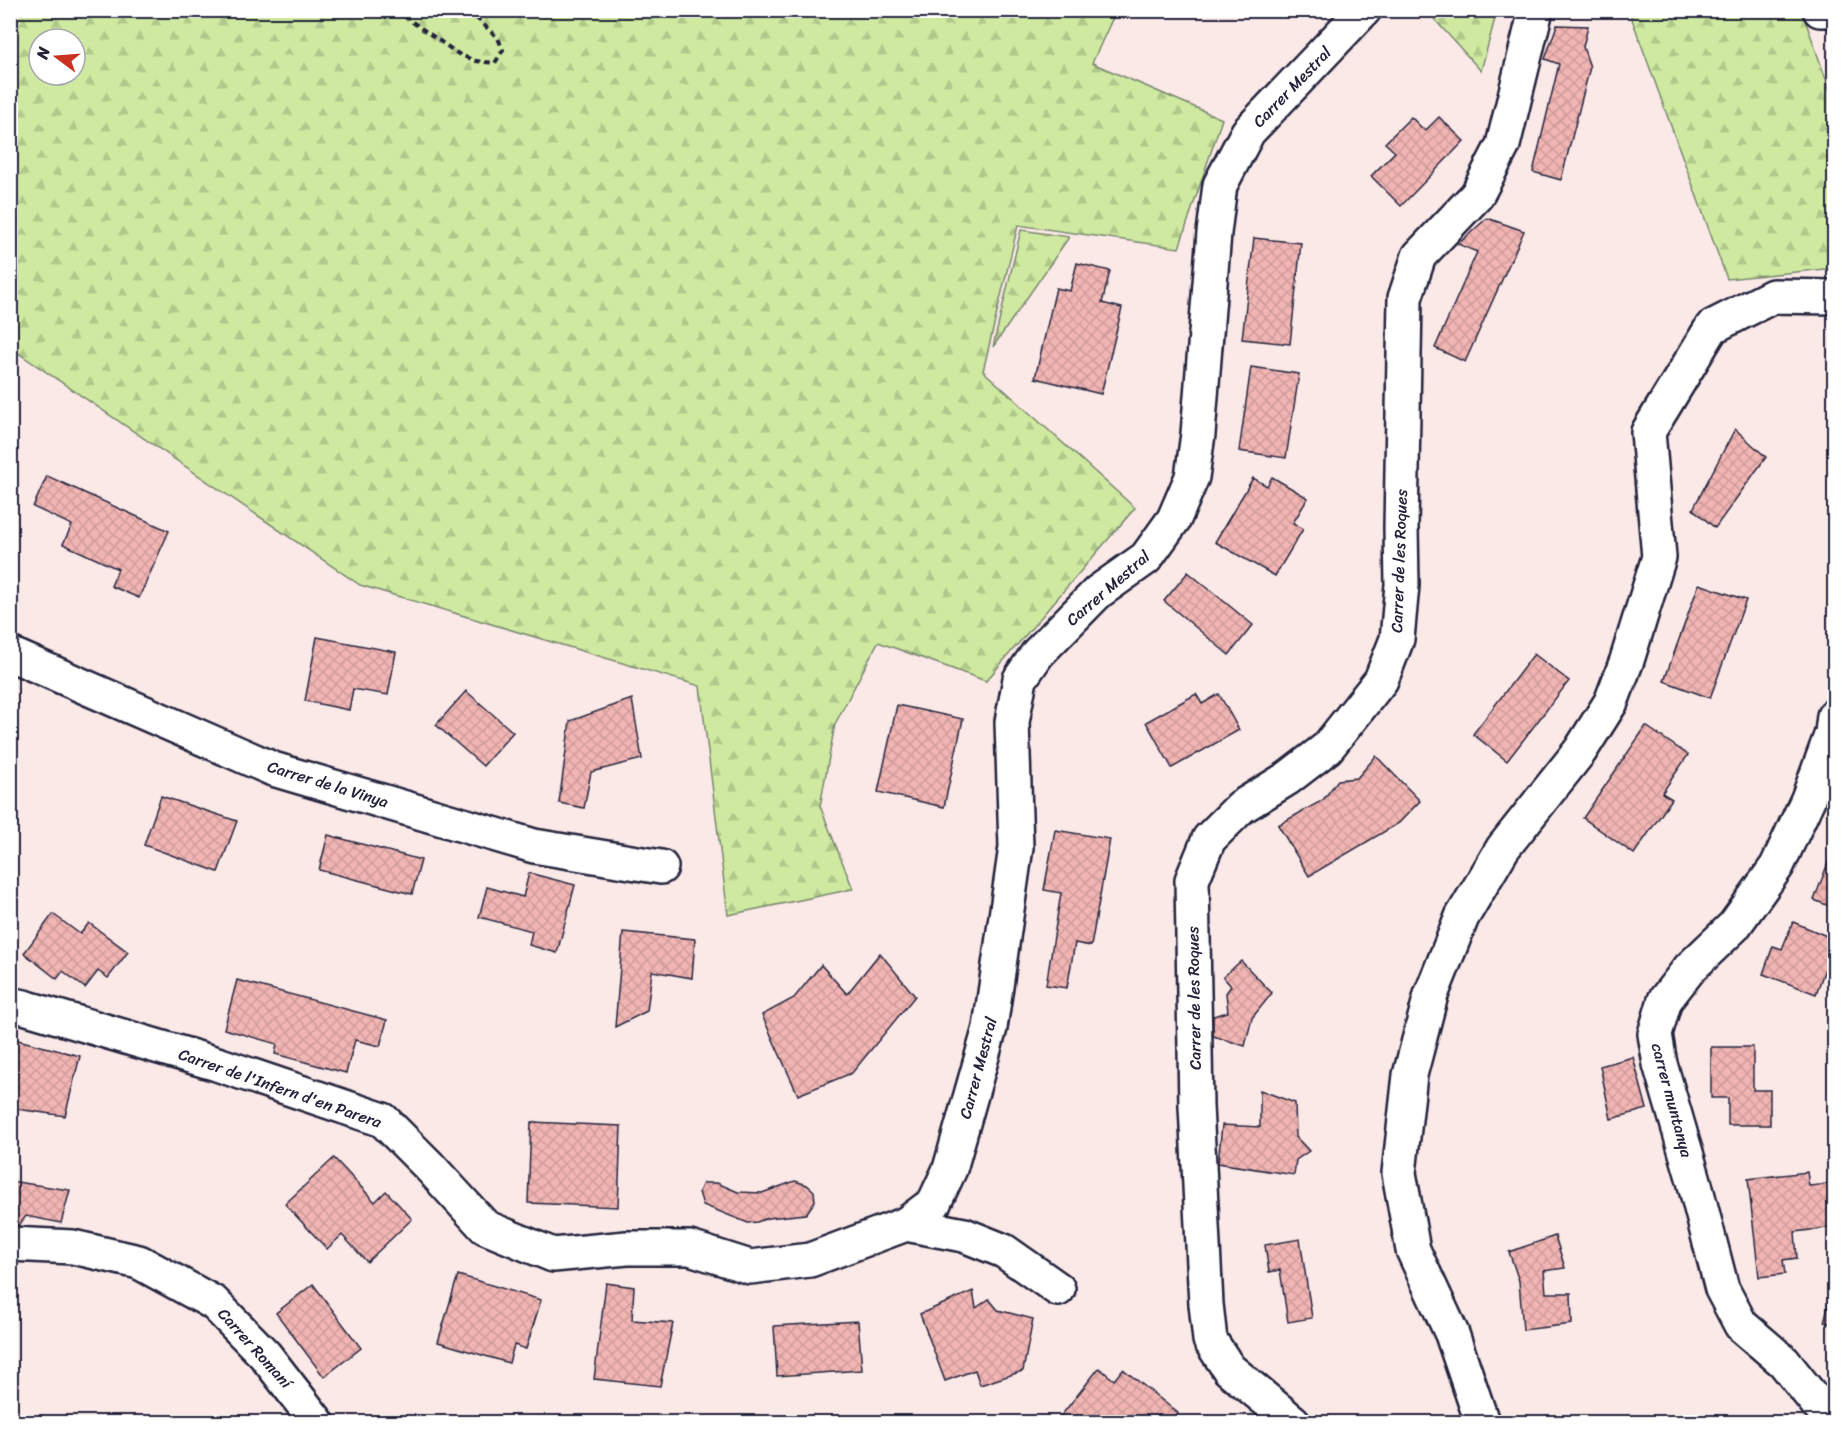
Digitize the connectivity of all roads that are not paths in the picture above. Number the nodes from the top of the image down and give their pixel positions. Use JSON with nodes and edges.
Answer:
{"nodes":[{"id":1,"x":1364,"y":10,"type":"edge"},
{"id":2,"x":1536,"y":10,"type":"edge"},
{"id":3,"x":1820,"y":10,"type":"edge"},
{"id":4,"x":1830,"y":10,"type":"edge"},
{"id":5,"x":1834,"y":297,"type":"edge"},
{"id":6,"x":10,"y":654,"type":"edge"},
{"id":7,"x":1834,"y":716,"type":"edge"},
{"id":8,"x":661,"y":867,"type":"dead end"},
{"id":9,"x":10,"y":1004,"type":"edge"},
{"id":10,"x":906,"y":1224,"type":"junction"},
{"id":11,"x":10,"y":1244,"type":"edge"},
{"id":12,"x":1058,"y":1289,"type":"dead end"},
{"id":13,"x":317,"y":1422,"type":"edge"},
{"id":14,"x":1293,"y":1422,"type":"edge"},
{"id":15,"x":1482,"y":1422,"type":"edge"},
{"id":16,"x":1827,"y":1422,"type":"edge"}],
"edges":[{"from":1,"to":10,"type":"street","name":"Carrer Mestral"},
{"from":2,"to":14,"type":"street","name":"Carrer de les Roques"},
{"from":3,"to":4,"type":"street"},
{"from":5,"to":15,"type":"street"},
{"from":6,"to":8,"type":"street","name":"Carrer de la Vinya"},
{"from":7,"to":16,"type":"street","name":"carrer muntanya"},
{"from":9,"to":10,"type":"street","name":"Carrer de l'Infern d'en Parera"},
{"from":10,"to":12,"type":"street"},
{"from":11,"to":13,"type":"street","name":"Carrer Romaní"}]}
